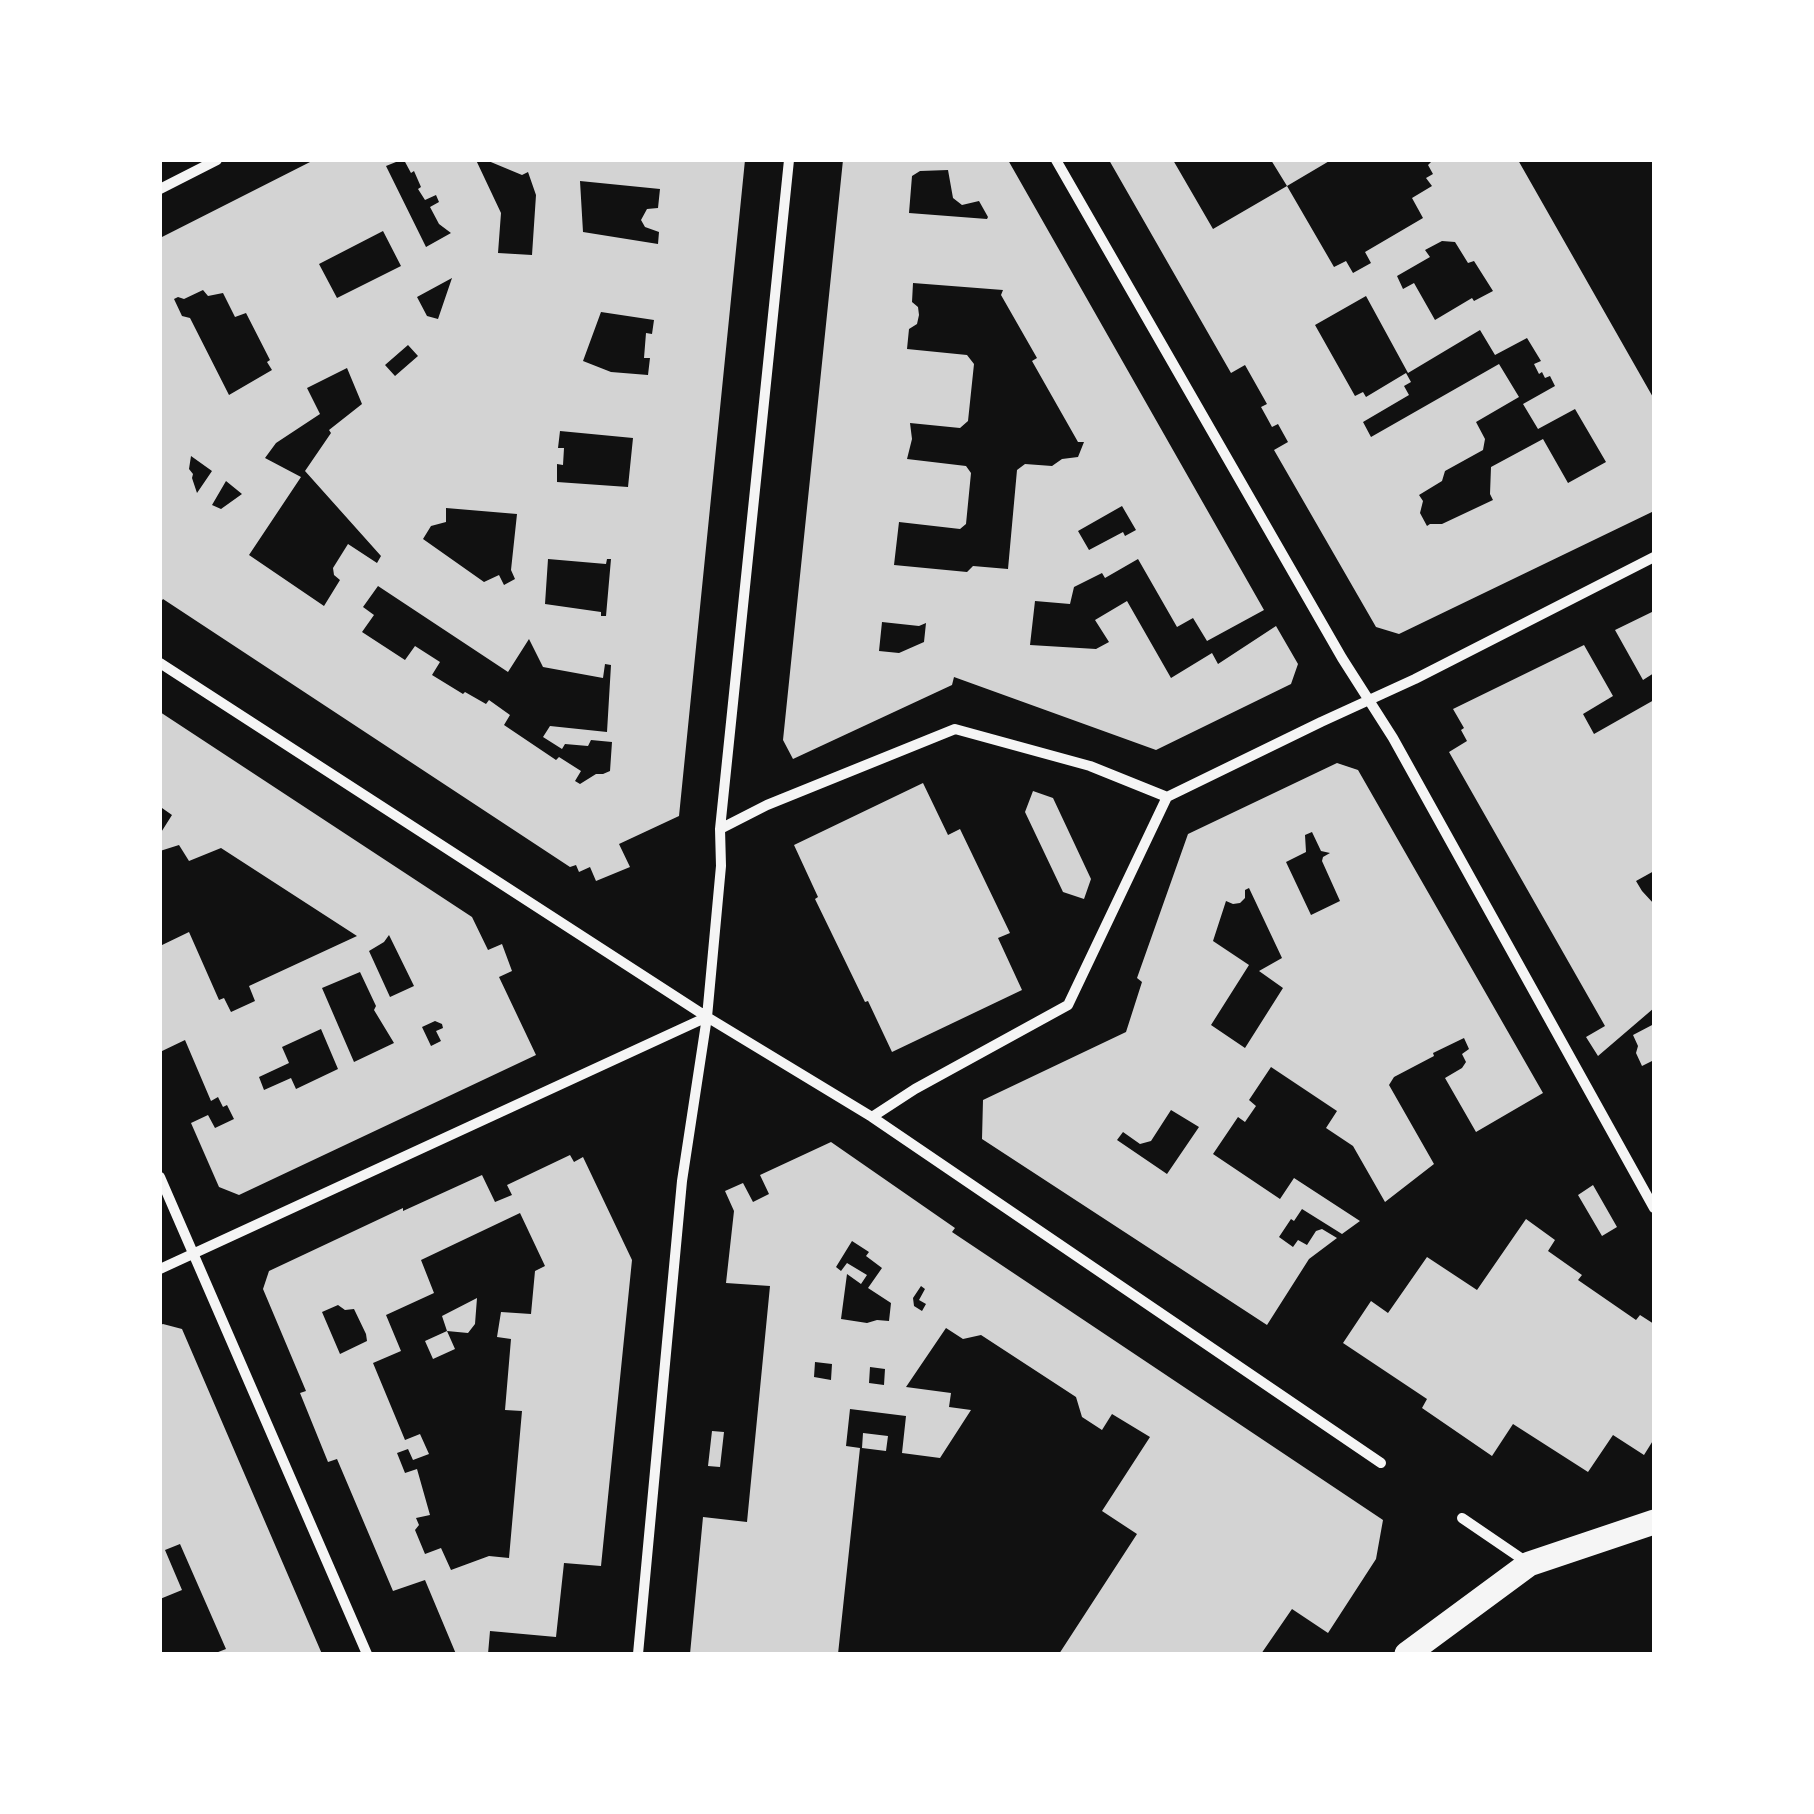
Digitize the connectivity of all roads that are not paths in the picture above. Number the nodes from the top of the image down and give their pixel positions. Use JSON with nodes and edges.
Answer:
{"nodes":[{"id":1,"x":217,"y":160,"type":"edge"},
{"id":2,"x":790,"y":160,"type":"edge"},
{"id":3,"x":1056,"y":160,"type":"edge"},
{"id":4,"x":160,"y":189,"type":"edge"},
{"id":5,"x":1654,"y":557,"type":"edge"},
{"id":6,"x":160,"y":663,"type":"edge"},
{"id":7,"x":1368,"y":700,"type":"junction"},
{"id":8,"x":1167,"y":797,"type":"junction"},
{"id":9,"x":720,"y":829,"type":"junction"},
{"id":10,"x":707,"y":1017,"type":"junction"},
{"id":11,"x":872,"y":1117,"type":"junction"},
{"id":12,"x":160,"y":1177,"type":"edge"},
{"id":13,"x":1654,"y":1208,"type":"edge"},
{"id":14,"x":193,"y":1254,"type":"junction"},
{"id":15,"x":160,"y":1269,"type":"edge"},
{"id":16,"x":1381,"y":1463,"type":"dead end"},
{"id":17,"x":1462,"y":1518,"type":"dead end"},
{"id":18,"x":1654,"y":1522,"type":"edge"},
{"id":19,"x":1529,"y":1564,"type":"junction"},
{"id":20,"x":367,"y":1654,"type":"edge"},
{"id":21,"x":638,"y":1654,"type":"edge"},
{"id":22,"x":1407,"y":1654,"type":"edge"}],
"edges":[{"from":1,"to":4,"type":"street"},
{"from":2,"to":9,"type":"street"},
{"from":3,"to":7,"type":"street"},
{"from":5,"to":7,"type":"street"},
{"from":6,"to":10,"type":"street"},
{"from":7,"to":8,"type":"street"},
{"from":7,"to":13,"type":"street"},
{"from":8,"to":9,"type":"street"},
{"from":8,"to":11,"type":"street"},
{"from":9,"to":10,"type":"street"},
{"from":10,"to":11,"type":"street"},
{"from":10,"to":14,"type":"street"},
{"from":10,"to":21,"type":"street"},
{"from":11,"to":16,"type":"street"},
{"from":12,"to":14,"type":"street"},
{"from":14,"to":15,"type":"street"},
{"from":14,"to":20,"type":"street"},
{"from":17,"to":19,"type":"street"},
{"from":18,"to":19,"type":"main road"},
{"from":19,"to":22,"type":"main road"}]}
